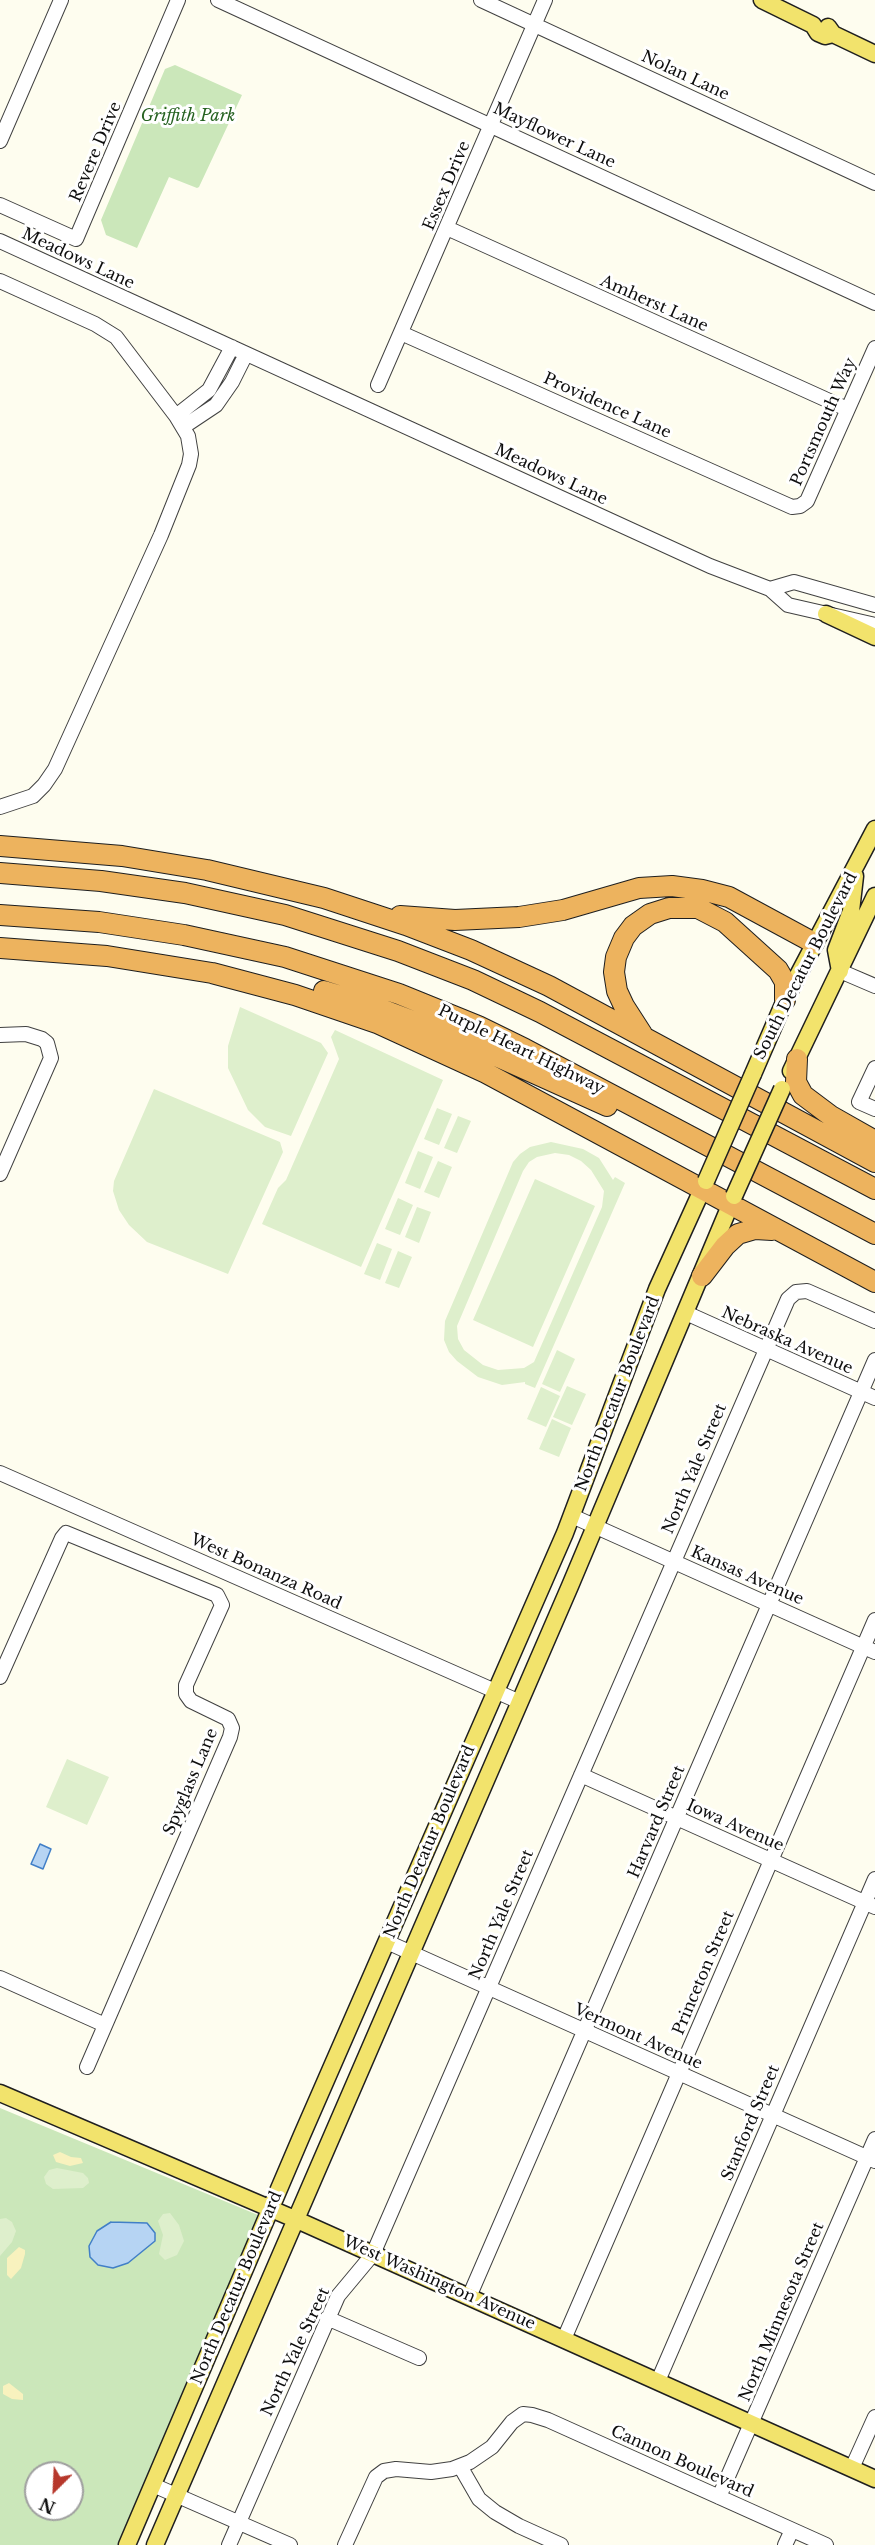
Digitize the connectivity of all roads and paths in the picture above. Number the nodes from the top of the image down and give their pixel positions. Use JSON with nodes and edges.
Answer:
{"nodes":[{"id":1,"x":61,"y":0,"type":"edge"},
{"id":2,"x":178,"y":0,"type":"edge"},
{"id":3,"x":218,"y":0,"type":"edge"},
{"id":4,"x":481,"y":0,"type":"edge"},
{"id":5,"x":545,"y":0,"type":"edge"},
{"id":6,"x":758,"y":1,"type":"edge"},
{"id":7,"x":534,"y":24,"type":"junction"},
{"id":8,"x":875,"y":54,"type":"edge"},
{"id":9,"x":491,"y":125,"type":"junction"},
{"id":10,"x":0,"y":141,"type":"edge"},
{"id":11,"x":875,"y":183,"type":"edge"},
{"id":12,"x":0,"y":205,"type":"edge"},
{"id":13,"x":447,"y":228,"type":"junction"},
{"id":14,"x":0,"y":241,"type":"edge"},
{"id":15,"x":0,"y":281,"type":"edge"},
{"id":16,"x":875,"y":303,"type":"edge"},
{"id":17,"x":143,"y":307,"type":"junction"},
{"id":18,"x":401,"y":333,"type":"junction"},
{"id":19,"x":232,"y":347,"type":"junction"},
{"id":20,"x":875,"y":348,"type":"edge"},
{"id":21,"x":246,"y":354,"type":"junction"},
{"id":22,"x":378,"y":385,"type":"dead end"},
{"id":23,"x":320,"y":388,"type":"junction"},
{"id":24,"x":847,"y":409,"type":"junction"},
{"id":25,"x":179,"y":422,"type":"junction"},
{"id":26,"x":800,"y":506,"type":"joint"},
{"id":27,"x":770,"y":589,"type":"junction"},
{"id":28,"x":875,"y":604,"type":"edge"},
{"id":29,"x":826,"y":614,"type":"junction"},
{"id":30,"x":875,"y":625,"type":"edge"},
{"id":31,"x":875,"y":637,"type":"edge"},
{"id":32,"x":0,"y":807,"type":"edge"},
{"id":33,"x":875,"y":830,"type":"edge"},
{"id":34,"x":0,"y":846,"type":"edge"},
{"id":35,"x":856,"y":867,"type":"junction"},
{"id":36,"x":0,"y":873,"type":"edge"},
{"id":37,"x":875,"y":896,"type":"edge"},
{"id":38,"x":374,"y":914,"type":"junction"},
{"id":39,"x":0,"y":915,"type":"edge"},
{"id":40,"x":814,"y":943,"type":"junction"},
{"id":41,"x":0,"y":948,"type":"edge"},
{"id":42,"x":840,"y":971,"type":"junction"},
{"id":43,"x":212,"y":973,"type":"junction"},
{"id":44,"x":875,"y":986,"type":"edge"},
{"id":45,"x":785,"y":1000,"type":"junction"},
{"id":46,"x":0,"y":1035,"type":"edge"},
{"id":47,"x":644,"y":1038,"type":"junction"},
{"id":48,"x":797,"y":1059,"type":"junction"},
{"id":49,"x":875,"y":1068,"type":"edge"},
{"id":50,"x":875,"y":1109,"type":"edge"},
{"id":51,"x":726,"y":1136,"type":"joint"},
{"id":52,"x":875,"y":1141,"type":"edge"},
{"id":53,"x":754,"y":1151,"type":"joint"},
{"id":54,"x":875,"y":1162,"type":"edge"},
{"id":55,"x":0,"y":1174,"type":"edge"},
{"id":56,"x":704,"y":1185,"type":"junction"},
{"id":57,"x":875,"y":1189,"type":"edge"},
{"id":58,"x":798,"y":1193,"type":"junction"},
{"id":59,"x":732,"y":1201,"type":"junction"},
{"id":60,"x":780,"y":1232,"type":"junction"},
{"id":61,"x":875,"y":1234,"type":"edge"},
{"id":62,"x":702,"y":1276,"type":"junction"},
{"id":63,"x":875,"y":1282,"type":"edge"},
{"id":64,"x":686,"y":1313,"type":"junction"},
{"id":65,"x":875,"y":1322,"type":"edge"},
{"id":66,"x":765,"y":1349,"type":"junction"},
{"id":67,"x":875,"y":1360,"type":"edge"},
{"id":68,"x":861,"y":1392,"type":"junction"},
{"id":69,"x":875,"y":1398,"type":"edge"},
{"id":70,"x":0,"y":1473,"type":"edge"},
{"id":71,"x":572,"y":1516,"type":"junction"},
{"id":72,"x":595,"y":1526,"type":"junction"},
{"id":73,"x":673,"y":1561,"type":"junction"},
{"id":74,"x":769,"y":1605,"type":"junction"},
{"id":75,"x":875,"y":1620,"type":"edge"},
{"id":76,"x":869,"y":1649,"type":"edge"},
{"id":77,"x":0,"y":1677,"type":"edge"},
{"id":78,"x":496,"y":1692,"type":"junction"},
{"id":79,"x":520,"y":1702,"type":"junction"},
{"id":80,"x":581,"y":1775,"type":"junction"},
{"id":81,"x":677,"y":1818,"type":"junction"},
{"id":82,"x":771,"y":1860,"type":"junction"},
{"id":83,"x":875,"y":1879,"type":"edge"},
{"id":84,"x":870,"y":1905,"type":"edge"},
{"id":85,"x":387,"y":1942,"type":"junction"},
{"id":86,"x":411,"y":1953,"type":"junction"},
{"id":87,"x":2,"y":1983,"type":"edge"},
{"id":88,"x":489,"y":1988,"type":"junction"},
{"id":89,"x":105,"y":2025,"type":"junction"},
{"id":90,"x":585,"y":2031,"type":"junction"},
{"id":91,"x":87,"y":2067,"type":"dead end"},
{"id":92,"x":679,"y":2073,"type":"junction"},
{"id":93,"x":0,"y":2093,"type":"edge"},
{"id":94,"x":773,"y":2115,"type":"junction"},
{"id":95,"x":875,"y":2139,"type":"edge"},
{"id":96,"x":871,"y":2160,"type":"edge"},
{"id":97,"x":271,"y":2209,"type":"junction"},
{"id":98,"x":297,"y":2220,"type":"junction"},
{"id":99,"x":373,"y":2254,"type":"junction"},
{"id":100,"x":469,"y":2297,"type":"junction"},
{"id":101,"x":327,"y":2318,"type":"junction"},
{"id":102,"x":564,"y":2339,"type":"junction"},
{"id":103,"x":419,"y":2358,"type":"dead end"},
{"id":104,"x":658,"y":2381,"type":"junction"},
{"id":105,"x":875,"y":2417,"type":"edge"},
{"id":106,"x":752,"y":2423,"type":"junction"},
{"id":107,"x":460,"y":2466,"type":"junction"},
{"id":108,"x":852,"y":2468,"type":"junction"},
{"id":109,"x":875,"y":2479,"type":"edge"},
{"id":110,"x":153,"y":2485,"type":"junction"},
{"id":111,"x":176,"y":2495,"type":"junction"},
{"id":112,"x":719,"y":2497,"type":"junction"},
{"id":113,"x":238,"y":2523,"type":"junction"},
{"id":114,"x":792,"y":2530,"type":"junction"},
{"id":115,"x":127,"y":2545,"type":"edge"},
{"id":116,"x":155,"y":2545,"type":"edge"},
{"id":117,"x":229,"y":2545,"type":"edge"},
{"id":118,"x":290,"y":2545,"type":"edge"},
{"id":119,"x":345,"y":2545,"type":"edge"},
{"id":120,"x":561,"y":2545,"type":"edge"},
{"id":121,"x":785,"y":2545,"type":"edge"},
{"id":122,"x":826,"y":2545,"type":"edge"}],
"edges":[{"from":1,"to":10,"type":"street"},
{"from":2,"to":12,"type":"street","name":"Revere Drive"},
{"from":3,"to":9,"type":"street","name":"Mayflower Lane"},
{"from":4,"to":7,"type":"street","name":"Nolan Lane"},
{"from":5,"to":7,"type":"street","name":"Essex Drive"},
{"from":6,"to":8,"type":"main road"},
{"from":7,"to":9,"type":"street","name":"Essex Drive"},
{"from":7,"to":11,"type":"street","name":"Nolan Lane"},
{"from":9,"to":13,"type":"street","name":"Essex Drive"},
{"from":9,"to":16,"type":"street","name":"Mayflower Lane"},
{"from":13,"to":18,"type":"street","name":"Essex Drive"},
{"from":13,"to":24,"type":"street","name":"Amherst Lane"},
{"from":14,"to":17,"type":"street","name":"Meadows Lane"},
{"from":15,"to":25,"type":"street"},
{"from":17,"to":19,"type":"street","name":"Meadows Lane"},
{"from":17,"to":23,"type":"street","name":"Meadows Lane"},
{"from":18,"to":22,"type":"street","name":"Essex Drive"},
{"from":18,"to":26,"type":"street","name":"Providence Lane"},
{"from":19,"to":21,"type":"street","name":"Meadows Lane"},
{"from":19,"to":25,"type":"street"},
{"from":20,"to":24,"type":"street","name":"Portsmouth Way"},
{"from":21,"to":23,"type":"street","name":"Meadows Lane"},
{"from":21,"to":25,"type":"street"},
{"from":23,"to":27,"type":"street","name":"Meadows Lane"},
{"from":24,"to":26,"type":"street","name":"Portsmouth Way"},
{"from":25,"to":32,"type":"street"},
{"from":27,"to":28,"type":"street"},
{"from":27,"to":29,"type":"street","name":"Meadows Lane"},
{"from":29,"to":30,"type":"street","name":"Meadows Lane"},
{"from":29,"to":31,"type":"main road"},
{"from":33,"to":35,"type":"main road","name":"South Decatur Boulevard"},
{"from":34,"to":38,"type":"highway"},
{"from":35,"to":40,"type":"main road","name":"South Decatur Boulevard"},
{"from":35,"to":42,"type":"main road"},
{"from":36,"to":57,"type":"highway"},
{"from":37,"to":42,"type":"main road","name":"South Decatur Boulevard"},
{"from":38,"to":40,"type":"highway"},
{"from":38,"to":47,"type":"highway"},
{"from":39,"to":58,"type":"highway","name":"Purple Heart Highway"},
{"from":40,"to":42,"type":"main road"},
{"from":40,"to":45,"type":"main road","name":"South Decatur Boulevard"},
{"from":41,"to":43,"type":"highway"},
{"from":42,"to":44,"type":"street"},
{"from":42,"to":48,"type":"main road","name":"South Decatur Boulevard"},
{"from":43,"to":56,"type":"highway"},
{"from":43,"to":58,"type":"highway"},
{"from":45,"to":47,"type":"highway"},
{"from":45,"to":51,"type":"main road","name":"South Decatur Boulevard","bridge":true},
{"from":46,"to":55,"type":"street"},
{"from":47,"to":54,"type":"highway"},
{"from":48,"to":52,"type":"highway"},
{"from":48,"to":53,"type":"main road","name":"South Decatur Boulevard","bridge":true},
{"from":49,"to":50,"type":"street"},
{"from":51,"to":56,"type":"main road","name":"North Decatur Boulevard","bridge":true},
{"from":53,"to":59,"type":"main road","name":"North Decatur Boulevard","bridge":true},
{"from":56,"to":59,"type":"highway"},
{"from":56,"to":71,"type":"main road","name":"North Decatur Boulevard"},
{"from":58,"to":61,"type":"highway","name":"Purple Heart Highway"},
{"from":59,"to":60,"type":"highway"},
{"from":59,"to":62,"type":"main road","name":"North Decatur Boulevard"},
{"from":60,"to":62,"type":"highway"},
{"from":60,"to":63,"type":"highway"},
{"from":62,"to":64,"type":"main road","name":"North Decatur Boulevard"},
{"from":64,"to":66,"type":"street","name":"Nebraska Avenue"},
{"from":64,"to":72,"type":"main road","name":"North Decatur Boulevard"},
{"from":65,"to":66,"type":"street","name":"North Yale Street"},
{"from":66,"to":68,"type":"street","name":"Nebraska Avenue"},
{"from":66,"to":73,"type":"street","name":"North Yale Street"},
{"from":67,"to":68,"type":"street","name":"Harvard Street"},
{"from":68,"to":69,"type":"street","name":"Nebraska Avenue"},
{"from":68,"to":74,"type":"street","name":"Harvard Street"},
{"from":70,"to":78,"type":"street","name":"West Bonanza Road"},
{"from":71,"to":72,"type":"street","name":"Kansas Avenue"},
{"from":71,"to":78,"type":"main road","name":"North Decatur Boulevard"},
{"from":72,"to":73,"type":"street","name":"Kansas Avenue"},
{"from":72,"to":79,"type":"main road","name":"North Decatur Boulevard"},
{"from":73,"to":74,"type":"street","name":"Kansas Avenue"},
{"from":73,"to":80,"type":"street","name":"North Yale Street"},
{"from":74,"to":76,"type":"street","name":"Kansas Avenue"},
{"from":74,"to":81,"type":"street","name":"Harvard Street"},
{"from":75,"to":76,"type":"street","name":"Princeton Street"},
{"from":76,"to":82,"type":"street","name":"Princeton Street"},
{"from":77,"to":89,"type":"street","name":"Spyglass Lane"},
{"from":78,"to":79,"type":"street","name":"West Bonanza Road"},
{"from":78,"to":85,"type":"main road","name":"North Decatur Boulevard"},
{"from":79,"to":86,"type":"main road","name":"North Decatur Boulevard"},
{"from":80,"to":81,"type":"street","name":"Iowa Avenue"},
{"from":80,"to":88,"type":"street","name":"North Yale Street"},
{"from":81,"to":82,"type":"street","name":"Iowa Avenue"},
{"from":81,"to":90,"type":"street","name":"Harvard Street"},
{"from":82,"to":84,"type":"street","name":"Iowa Avenue"},
{"from":82,"to":92,"type":"street","name":"Princeton Street"},
{"from":83,"to":84,"type":"street","name":"Stanford Street"},
{"from":84,"to":94,"type":"street","name":"Stanford Street"},
{"from":85,"to":86,"type":"street","name":"Vermont Avenue"},
{"from":85,"to":97,"type":"main road","name":"North Decatur Boulevard"},
{"from":86,"to":88,"type":"street","name":"Vermont Avenue"},
{"from":86,"to":98,"type":"main road","name":"North Decatur Boulevard"},
{"from":87,"to":89,"type":"street"},
{"from":88,"to":90,"type":"street","name":"Vermont Avenue"},
{"from":88,"to":99,"type":"street","name":"North Yale Street"},
{"from":89,"to":91,"type":"street","name":"Spyglass Lane"},
{"from":90,"to":92,"type":"street","name":"Vermont Avenue"},
{"from":90,"to":100,"type":"street","name":"Harvard Street"},
{"from":92,"to":94,"type":"street","name":"Vermont Avenue"},
{"from":92,"to":102,"type":"street","name":"Princeton Street"},
{"from":93,"to":97,"type":"main road","name":"West Washington Avenue"},
{"from":94,"to":96,"type":"street","name":"Vermont Avenue"},
{"from":94,"to":104,"type":"street","name":"Stanford Street"},
{"from":95,"to":96,"type":"street","name":"North Minnesota Street"},
{"from":96,"to":106,"type":"street","name":"North Minnesota Street"},
{"from":97,"to":98,"type":"main road","name":"West Washington Avenue"},
{"from":97,"to":110,"type":"main road","name":"North Decatur Boulevard"},
{"from":98,"to":99,"type":"main road","name":"West Washington Avenue"},
{"from":98,"to":111,"type":"main road","name":"North Decatur Boulevard"},
{"from":99,"to":100,"type":"main road","name":"West Washington Avenue"},
{"from":99,"to":101,"type":"street","name":"North Yale Street"},
{"from":100,"to":102,"type":"main road","name":"West Washington Avenue"},
{"from":101,"to":103,"type":"street"},
{"from":101,"to":113,"type":"street","name":"North Yale Street"},
{"from":102,"to":104,"type":"main road","name":"West Washington Avenue"},
{"from":104,"to":106,"type":"main road","name":"West Washington Avenue"},
{"from":105,"to":108,"type":"street"},
{"from":106,"to":108,"type":"main road","name":"West Washington Avenue"},
{"from":106,"to":112,"type":"street","name":"North Minnesota Street"},
{"from":107,"to":112,"type":"street","name":"Cannon Boulevard"},
{"from":107,"to":119,"type":"street"},
{"from":107,"to":120,"type":"street"},
{"from":108,"to":109,"type":"main road","name":"West Washington Avenue"},
{"from":110,"to":111,"type":"street"},
{"from":110,"to":115,"type":"main road","name":"North Decatur Boulevard"},
{"from":111,"to":113,"type":"street"},
{"from":111,"to":116,"type":"main road","name":"North Decatur Boulevard"},
{"from":112,"to":114,"type":"street","name":"Cannon Boulevard"},
{"from":113,"to":117,"type":"street","name":"North Yale Street"},
{"from":113,"to":118,"type":"street"},
{"from":114,"to":121,"type":"street"},
{"from":114,"to":122,"type":"street","name":"Cannon Boulevard"}]}
